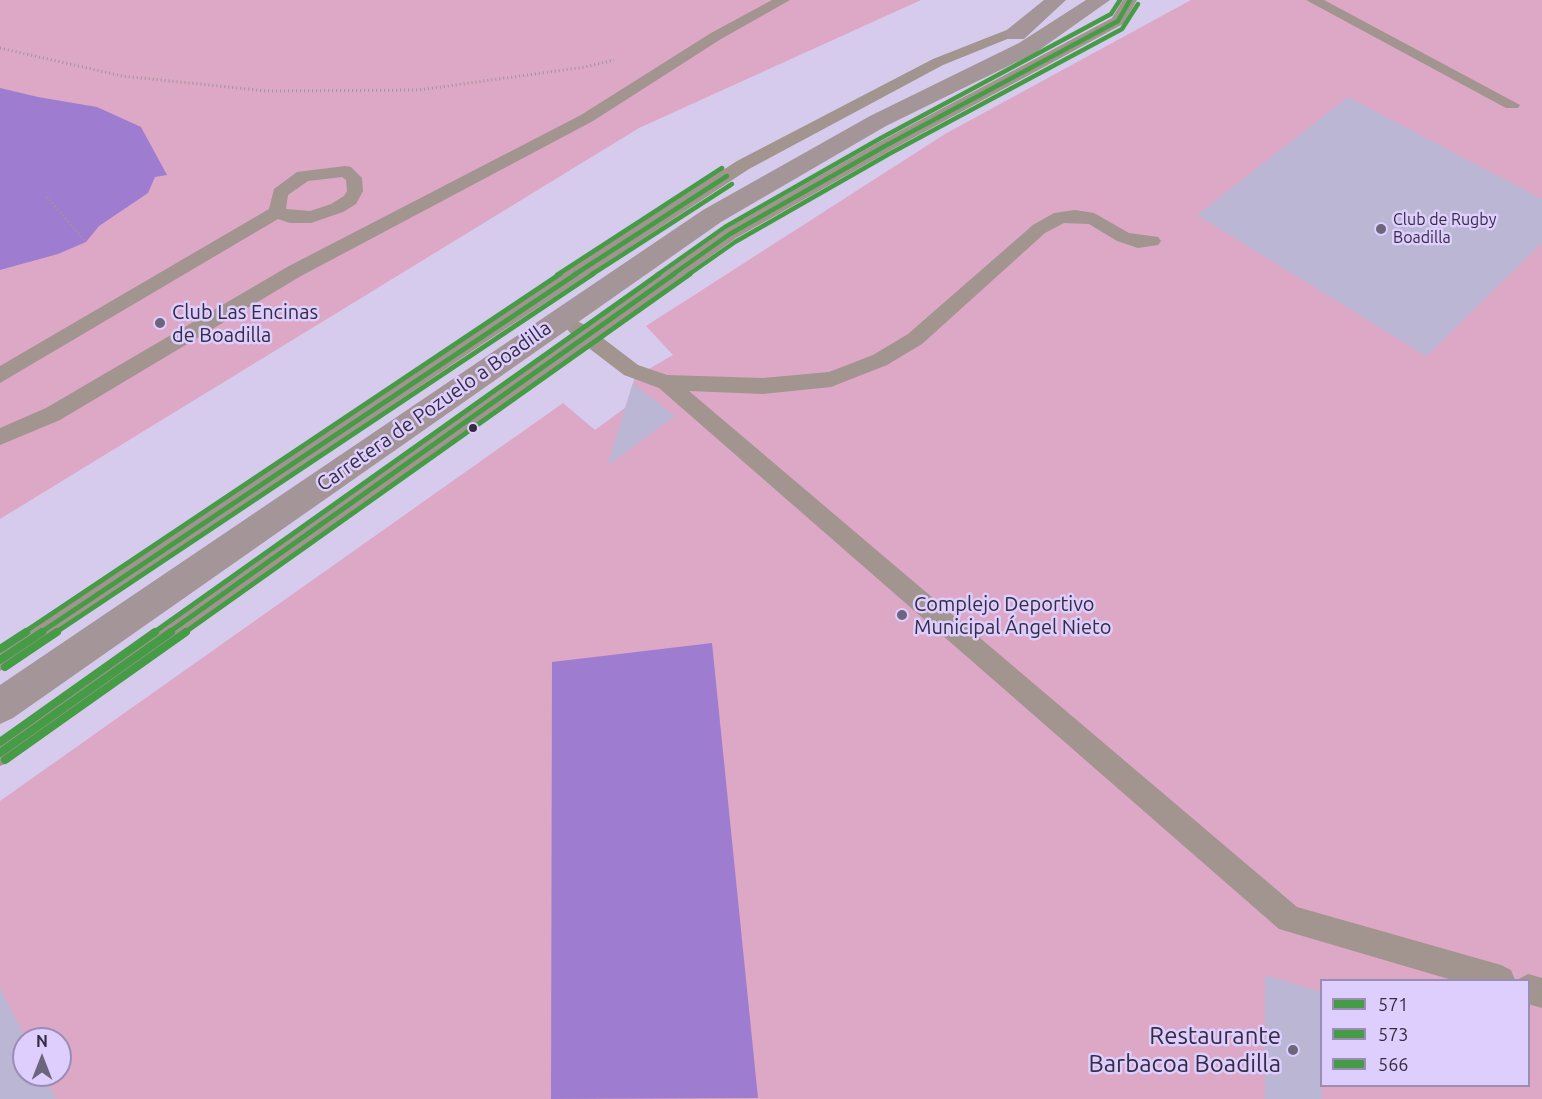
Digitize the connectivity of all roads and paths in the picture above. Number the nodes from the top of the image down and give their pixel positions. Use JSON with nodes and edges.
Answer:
{"nodes":[{"id":1,"x":783,"y":0,"type":"edge"},
{"id":2,"x":1056,"y":0,"type":"edge"},
{"id":3,"x":1100,"y":0,"type":"edge"},
{"id":4,"x":1130,"y":0,"type":"edge"},
{"id":5,"x":1313,"y":0,"type":"edge"},
{"id":6,"x":1027,"y":26,"type":"junction"},
{"id":7,"x":0,"y":48,"type":"edge"},
{"id":8,"x":618,"y":59,"type":"dead end"},
{"id":9,"x":1512,"y":105,"type":"dead end"},
{"id":10,"x":878,"y":121,"type":"junction"},
{"id":11,"x":47,"y":197,"type":"dead end"},
{"id":12,"x":278,"y":212,"type":"dead end"},
{"id":13,"x":1152,"y":241,"type":"dead end"},
{"id":14,"x":86,"y":242,"type":"dead end"},
{"id":15,"x":562,"y":318,"type":"junction"},
{"id":16,"x":588,"y":336,"type":"junction"},
{"id":17,"x":0,"y":375,"type":"edge"},
{"id":18,"x":666,"y":383,"type":"junction"},
{"id":19,"x":0,"y":437,"type":"edge"},
{"id":20,"x":0,"y":660,"type":"edge"},
{"id":21,"x":0,"y":706,"type":"edge"},
{"id":22,"x":0,"y":753,"type":"edge"},
{"id":23,"x":1494,"y":979,"type":"edge"}],
"edges":[{"from":1,"to":19,"type":"lane"},
{"from":2,"to":6,"type":"main road","name":"Carretera de Pozuelo a Boadilla"},
{"from":3,"to":10,"type":"main road","name":"Carretera de Pozuelo a Boadilla"},
{"from":4,"to":16,"type":"lane"},
{"from":5,"to":9,"type":"lane"},
{"from":6,"to":10,"type":"main road","name":"Carretera de Pozuelo a Boadilla"},
{"from":6,"to":20,"type":"lane"},
{"from":7,"to":8,"type":"path"},
{"from":10,"to":15,"type":"main road","name":"Carretera de Pozuelo a Boadilla"},
{"from":11,"to":14,"type":"path"},
{"from":12,"to":17,"type":"lane"},
{"from":13,"to":18,"type":"lane"},
{"from":15,"to":16,"type":"lane"},
{"from":15,"to":21,"type":"main road","name":"Carretera de Pozuelo a Boadilla"},
{"from":16,"to":18,"type":"lane"},
{"from":16,"to":22,"type":"lane"},
{"from":18,"to":23,"type":"lane"}]}
